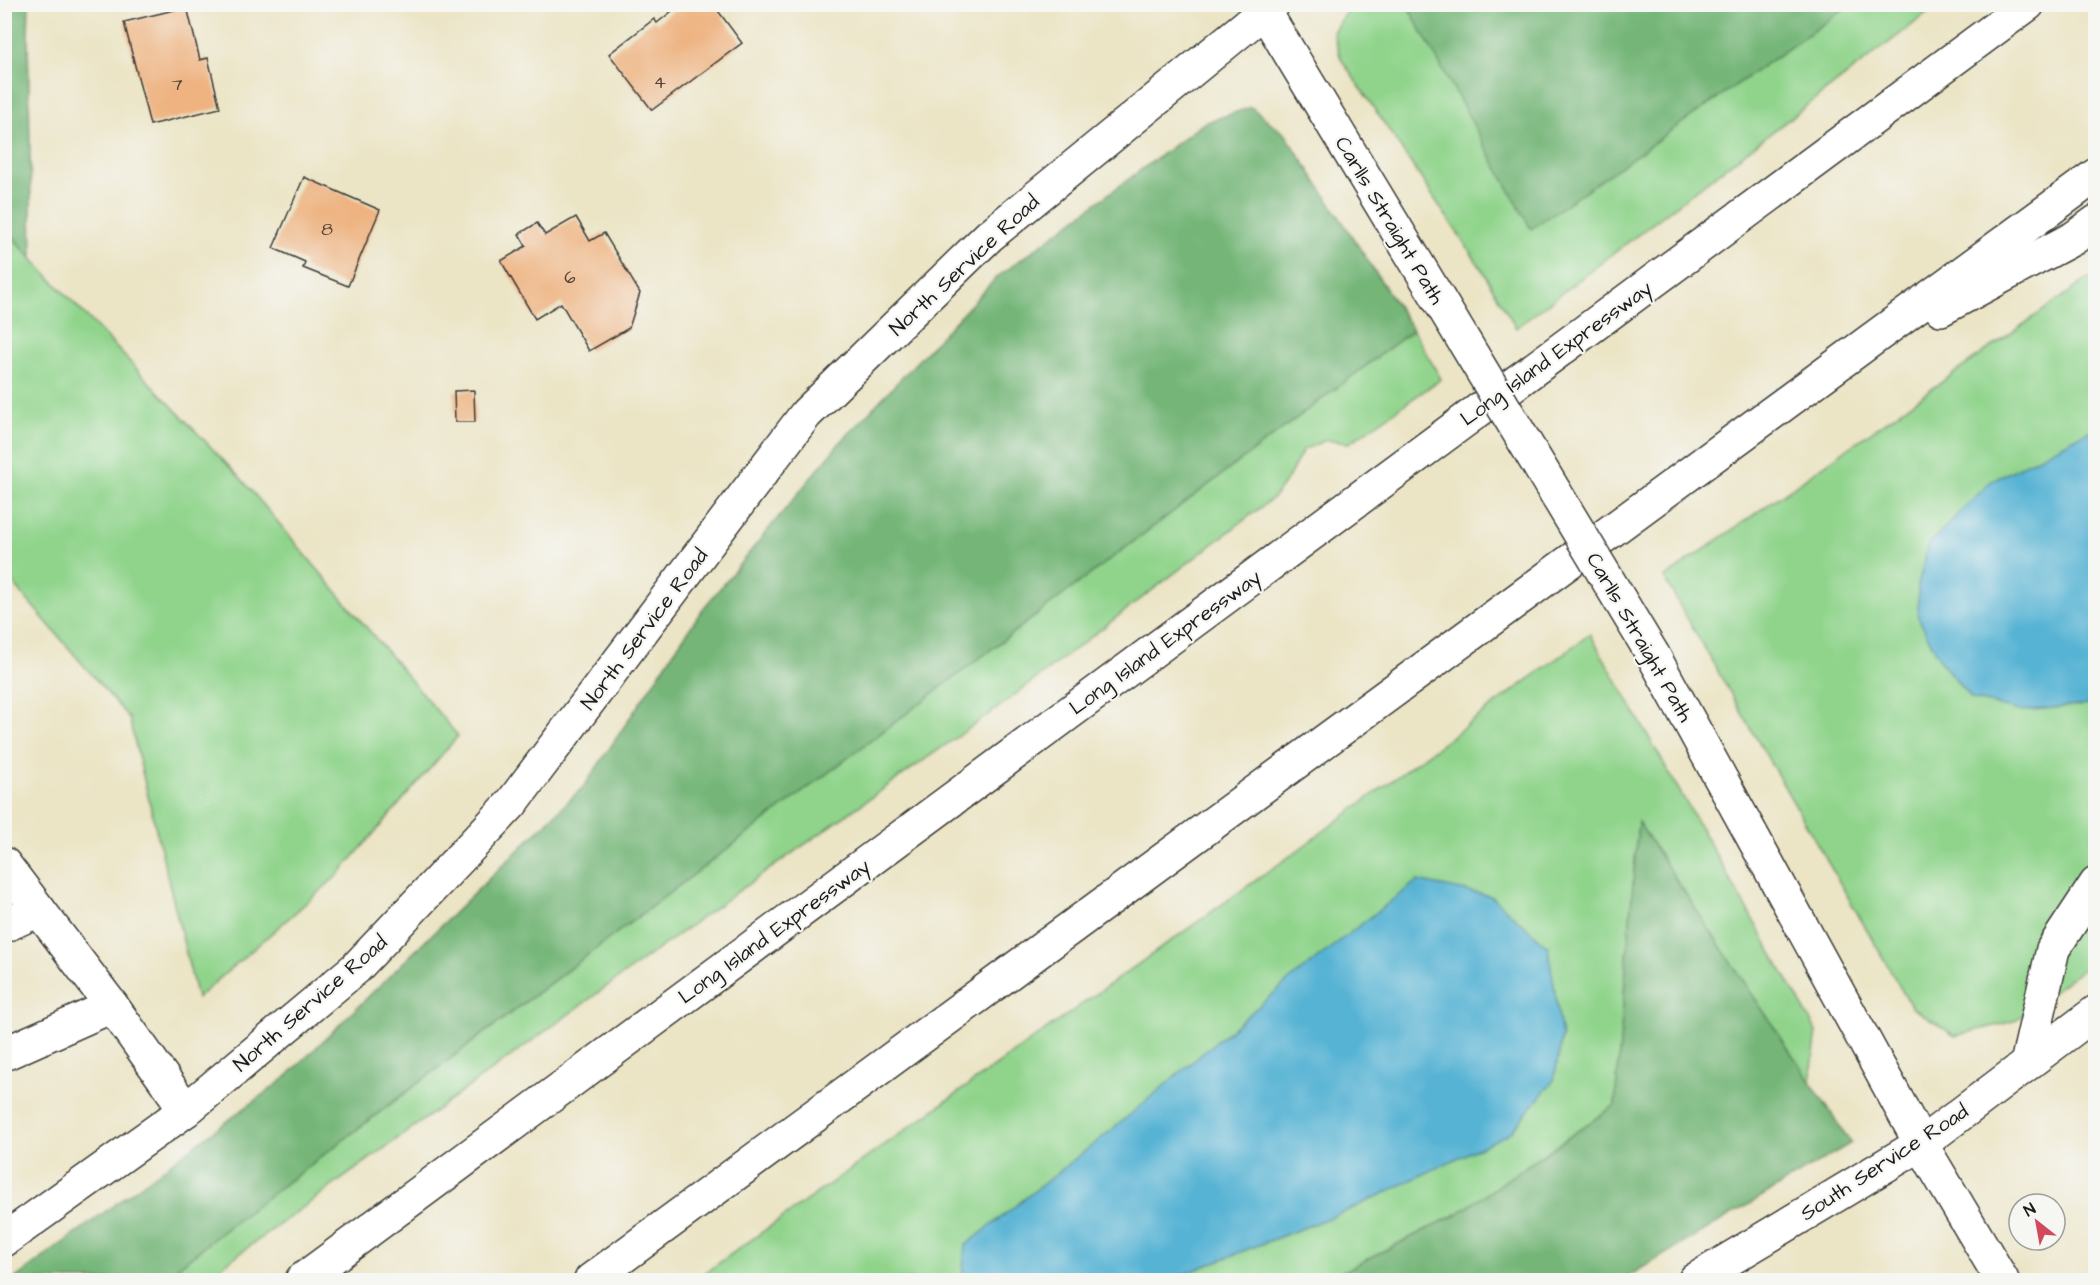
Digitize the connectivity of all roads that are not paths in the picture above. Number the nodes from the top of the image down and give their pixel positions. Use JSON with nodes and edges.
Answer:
{"nodes":[{"id":1,"x":2028,"y":4,"type":"edge"},
{"id":2,"x":1266,"y":7,"type":"edge"},
{"id":3,"x":2096,"y":175,"type":"edge"},
{"id":4,"x":2096,"y":222,"type":"edge"},
{"id":5,"x":1834,"y":367,"type":"junction"},
{"id":6,"x":4,"y":864,"type":"edge"},
{"id":7,"x":2096,"y":884,"type":"edge"},
{"id":8,"x":39,"y":910,"type":"junction"},
{"id":9,"x":4,"y":926,"type":"edge"},
{"id":10,"x":112,"y":1006,"type":"junction"},
{"id":11,"x":2096,"y":1012,"type":"edge"},
{"id":12,"x":4,"y":1054,"type":"edge"},
{"id":13,"x":2027,"y":1064,"type":"junction"},
{"id":14,"x":186,"y":1110,"type":"junction"},
{"id":15,"x":1921,"y":1144,"type":"junction"},
{"id":16,"x":4,"y":1240,"type":"edge"},
{"id":17,"x":302,"y":1281,"type":"edge"},
{"id":18,"x":591,"y":1281,"type":"edge"},
{"id":19,"x":1695,"y":1281,"type":"edge"},
{"id":20,"x":2001,"y":1281,"type":"edge"}],
"edges":[{"from":1,"to":17,"type":"main road","name":"Long Island Expressway"},
{"from":2,"to":14,"type":"main road","name":"North Service Road"},
{"from":2,"to":15,"type":"main road","name":"Carlls Straight Path","bridge":true},
{"from":3,"to":5,"type":"main road"},
{"from":4,"to":5,"type":"main road"},
{"from":5,"to":18,"type":"main road"},
{"from":6,"to":8,"type":"main road"},
{"from":7,"to":13,"type":"main road"},
{"from":8,"to":9,"type":"main road"},
{"from":8,"to":10,"type":"main road"},
{"from":10,"to":12,"type":"main road"},
{"from":10,"to":14,"type":"main road"},
{"from":11,"to":13,"type":"main road","name":"South Service Road"},
{"from":13,"to":15,"type":"main road","name":"South Service Road"},
{"from":14,"to":16,"type":"main road","name":"North Service Road"},
{"from":15,"to":19,"type":"main road","name":"South Service Road"},
{"from":15,"to":20,"type":"main road","name":"Carlls Straight Path"}]}
